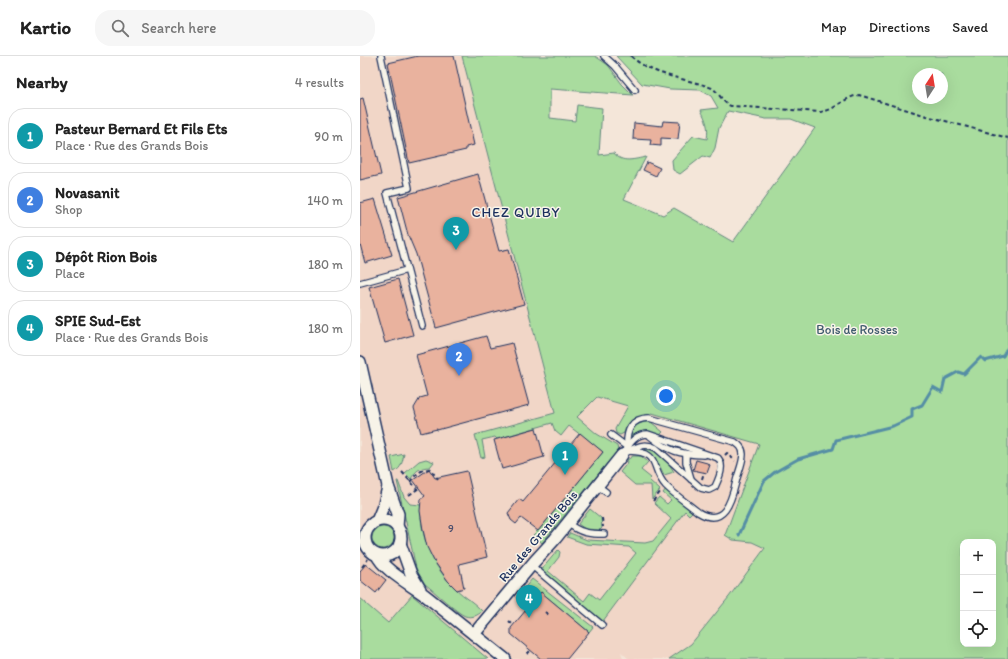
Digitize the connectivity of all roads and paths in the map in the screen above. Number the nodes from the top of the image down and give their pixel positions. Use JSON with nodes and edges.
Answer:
{"nodes":[{"id":1,"x":381,"y":56,"type":"edge"},
{"id":2,"x":604,"y":56,"type":"edge"},
{"id":3,"x":631,"y":56,"type":"edge"},
{"id":4,"x":635,"y":90,"type":"dead end"},
{"id":5,"x":1008,"y":138,"type":"edge"},
{"id":6,"x":407,"y":270,"type":"junction"},
{"id":7,"x":360,"y":283,"type":"edge"},
{"id":8,"x":422,"y":326,"type":"dead end"},
{"id":9,"x":360,"y":362,"type":"edge"},
{"id":10,"x":648,"y":434,"type":"junction"},
{"id":11,"x":611,"y":435,"type":"dead end"},
{"id":12,"x":626,"y":451,"type":"junction"},
{"id":13,"x":686,"y":454,"type":"junction"},
{"id":14,"x":712,"y":455,"type":"junction"},
{"id":15,"x":728,"y":455,"type":"dead end"},
{"id":16,"x":731,"y":457,"type":"dead end"},
{"id":17,"x":402,"y":472,"type":"dead end"},
{"id":18,"x":438,"y":479,"type":"dead end"},
{"id":19,"x":691,"y":479,"type":"junction"},
{"id":20,"x":410,"y":482,"type":"junction"},
{"id":21,"x":666,"y":485,"type":"junction"},
{"id":22,"x":388,"y":486,"type":"junction"},
{"id":23,"x":409,"y":495,"type":"dead end"},
{"id":24,"x":653,"y":501,"type":"dead end"},
{"id":25,"x":602,"y":518,"type":"dead end"},
{"id":26,"x":369,"y":523,"type":"edge"},
{"id":27,"x":568,"y":523,"type":"junction"},
{"id":28,"x":397,"y":527,"type":"junction"},
{"id":29,"x":603,"y":527,"type":"dead end"},
{"id":30,"x":604,"y":534,"type":"dead end"},
{"id":31,"x":400,"y":543,"type":"junction"},
{"id":32,"x":363,"y":545,"type":"edge"},
{"id":33,"x":377,"y":555,"type":"junction"},
{"id":34,"x":531,"y":565,"type":"junction"},
{"id":35,"x":424,"y":594,"type":"junction"},
{"id":36,"x":545,"y":612,"type":"dead end"},
{"id":37,"x":549,"y":615,"type":"dead end"},
{"id":38,"x":509,"y":621,"type":"dead end"},
{"id":39,"x":513,"y":625,"type":"dead end"},
{"id":40,"x":602,"y":625,"type":"dead end"},
{"id":41,"x":474,"y":634,"type":"junction"},
{"id":42,"x":531,"y":650,"type":"dead end"},
{"id":43,"x":528,"y":654,"type":"dead end"},
{"id":44,"x":505,"y":659,"type":"edge"}],
"edges":[{"from":1,"to":6,"type":"lane"},
{"from":2,"to":4,"type":"lane"},
{"from":3,"to":5,"type":"path"},
{"from":6,"to":7,"type":"lane"},
{"from":6,"to":8,"type":"lane"},
{"from":9,"to":22,"type":"street"},
{"from":10,"to":12,"type":"lane"},
{"from":10,"to":13,"type":"lane"},
{"from":10,"to":14,"type":"lane"},
{"from":11,"to":12,"type":"lane"},
{"from":12,"to":19,"type":"lane"},
{"from":12,"to":21,"type":"lane"},
{"from":12,"to":21,"type":"lane"},
{"from":12,"to":27,"type":"street","name":"Rue des Grands Bois"},
{"from":13,"to":14,"type":"lane"},
{"from":13,"to":19,"type":"lane"},
{"from":14,"to":19,"type":"lane"},
{"from":15,"to":16,"type":"path"},
{"from":17,"to":20,"type":"path"},
{"from":18,"to":20,"type":"path"},
{"from":20,"to":23,"type":"path"},
{"from":21,"to":24,"type":"path"},
{"from":22,"to":26,"type":"street"},
{"from":22,"to":28,"type":"street"},
{"from":25,"to":29,"type":"path"},
{"from":26,"to":28,"type":"street"},
{"from":26,"to":32,"type":"street"},
{"from":27,"to":30,"type":"lane"},
{"from":27,"to":34,"type":"street","name":"Rue des Grands Bois"},
{"from":28,"to":31,"type":"street"},
{"from":31,"to":33,"type":"street"},
{"from":31,"to":35,"type":"street"},
{"from":32,"to":33,"type":"street"},
{"from":33,"to":35,"type":"street"},
{"from":34,"to":40,"type":"lane"},
{"from":34,"to":41,"type":"street","name":"Rue des Grands Bois"},
{"from":35,"to":41,"type":"street"},
{"from":36,"to":37,"type":"path"},
{"from":38,"to":39,"type":"path"},
{"from":41,"to":44,"type":"street"},
{"from":42,"to":43,"type":"path"}]}
